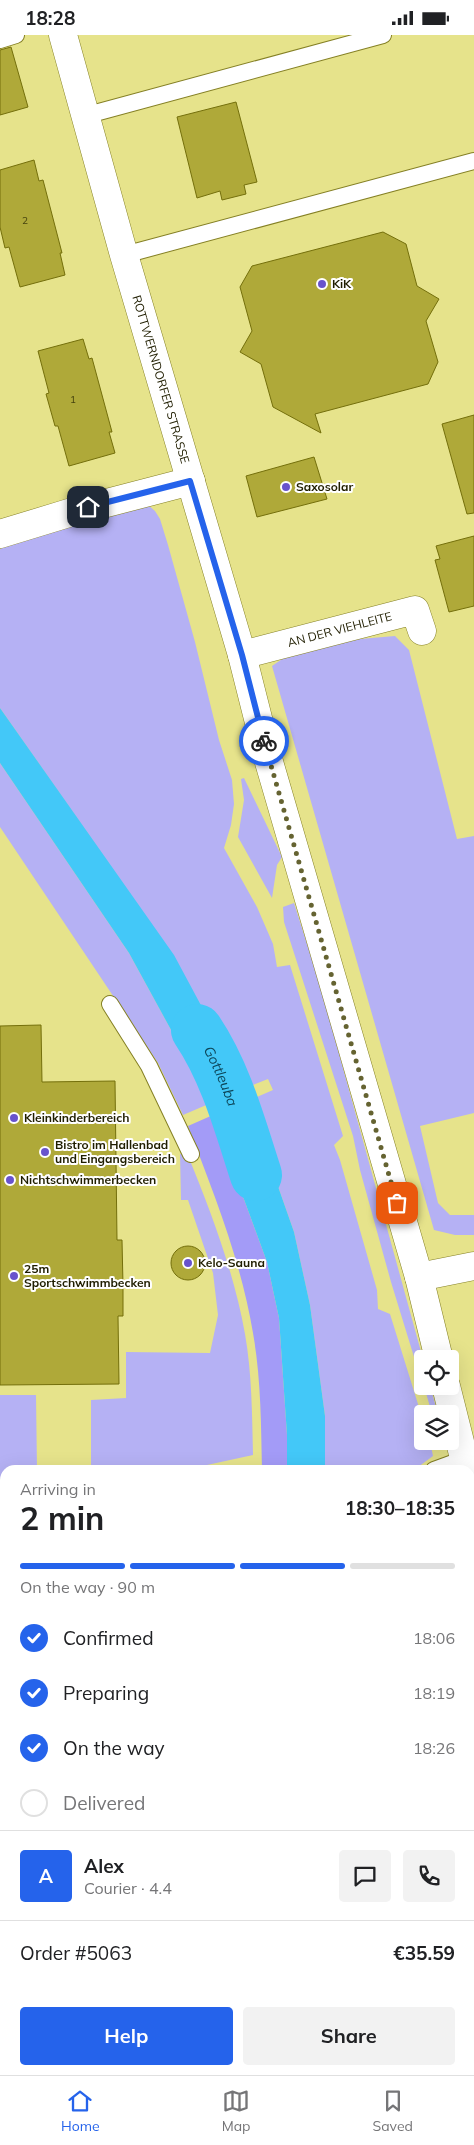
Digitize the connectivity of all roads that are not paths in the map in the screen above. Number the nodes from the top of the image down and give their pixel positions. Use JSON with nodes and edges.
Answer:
{"nodes":[{"id":1,"x":16,"y":35,"type":"edge"},
{"id":2,"x":63,"y":35,"type":"edge"},
{"id":3,"x":383,"y":35,"type":"edge"},
{"id":4,"x":0,"y":40,"type":"edge"},
{"id":5,"x":84,"y":116,"type":"junction"},
{"id":6,"x":474,"y":161,"type":"edge"},
{"id":7,"x":124,"y":255,"type":"junction"},
{"id":8,"x":190,"y":481,"type":"junction"},
{"id":9,"x":0,"y":535,"type":"edge"},
{"id":10,"x":422,"y":631,"type":"dead end"},
{"id":11,"x":242,"y":655,"type":"junction"},
{"id":12,"x":110,"y":1004,"type":"dead end"},
{"id":13,"x":192,"y":1154,"type":"dead end"},
{"id":14,"x":474,"y":1266,"type":"edge"},
{"id":15,"x":419,"y":1277,"type":"junction"},
{"id":16,"x":437,"y":1350,"type":"edge"},
{"id":17,"x":448,"y":1395,"type":"edge"},
{"id":18,"x":466,"y":1465,"type":"edge"}],
"edges":[{"from":1,"to":4,"type":"lane"},
{"from":2,"to":5,"type":"main road","name":"ROTTWERNDORFER STRASSE"},
{"from":3,"to":5,"type":"lane"},
{"from":5,"to":7,"type":"main road","name":"ROTTWERNDORFER STRASSE"},
{"from":6,"to":7,"type":"lane"},
{"from":7,"to":8,"type":"main road","name":"ROTTWERNDORFER STRASSE"},
{"from":8,"to":9,"type":"main road"},
{"from":8,"to":11,"type":"main road","name":"ROTTWERNDORFER STRASSE"},
{"from":10,"to":11,"type":"main road","name":"AN DER VIEHLEITE"},
{"from":11,"to":15,"type":"main road","name":"ROTTWERNDORFER STRASSE"},
{"from":12,"to":13,"type":"lane"},
{"from":14,"to":15,"type":"main road"},
{"from":15,"to":16,"type":"main road","name":"ROTTWERNDORFER STRASSE"},
{"from":17,"to":18,"type":"main road"}]}
